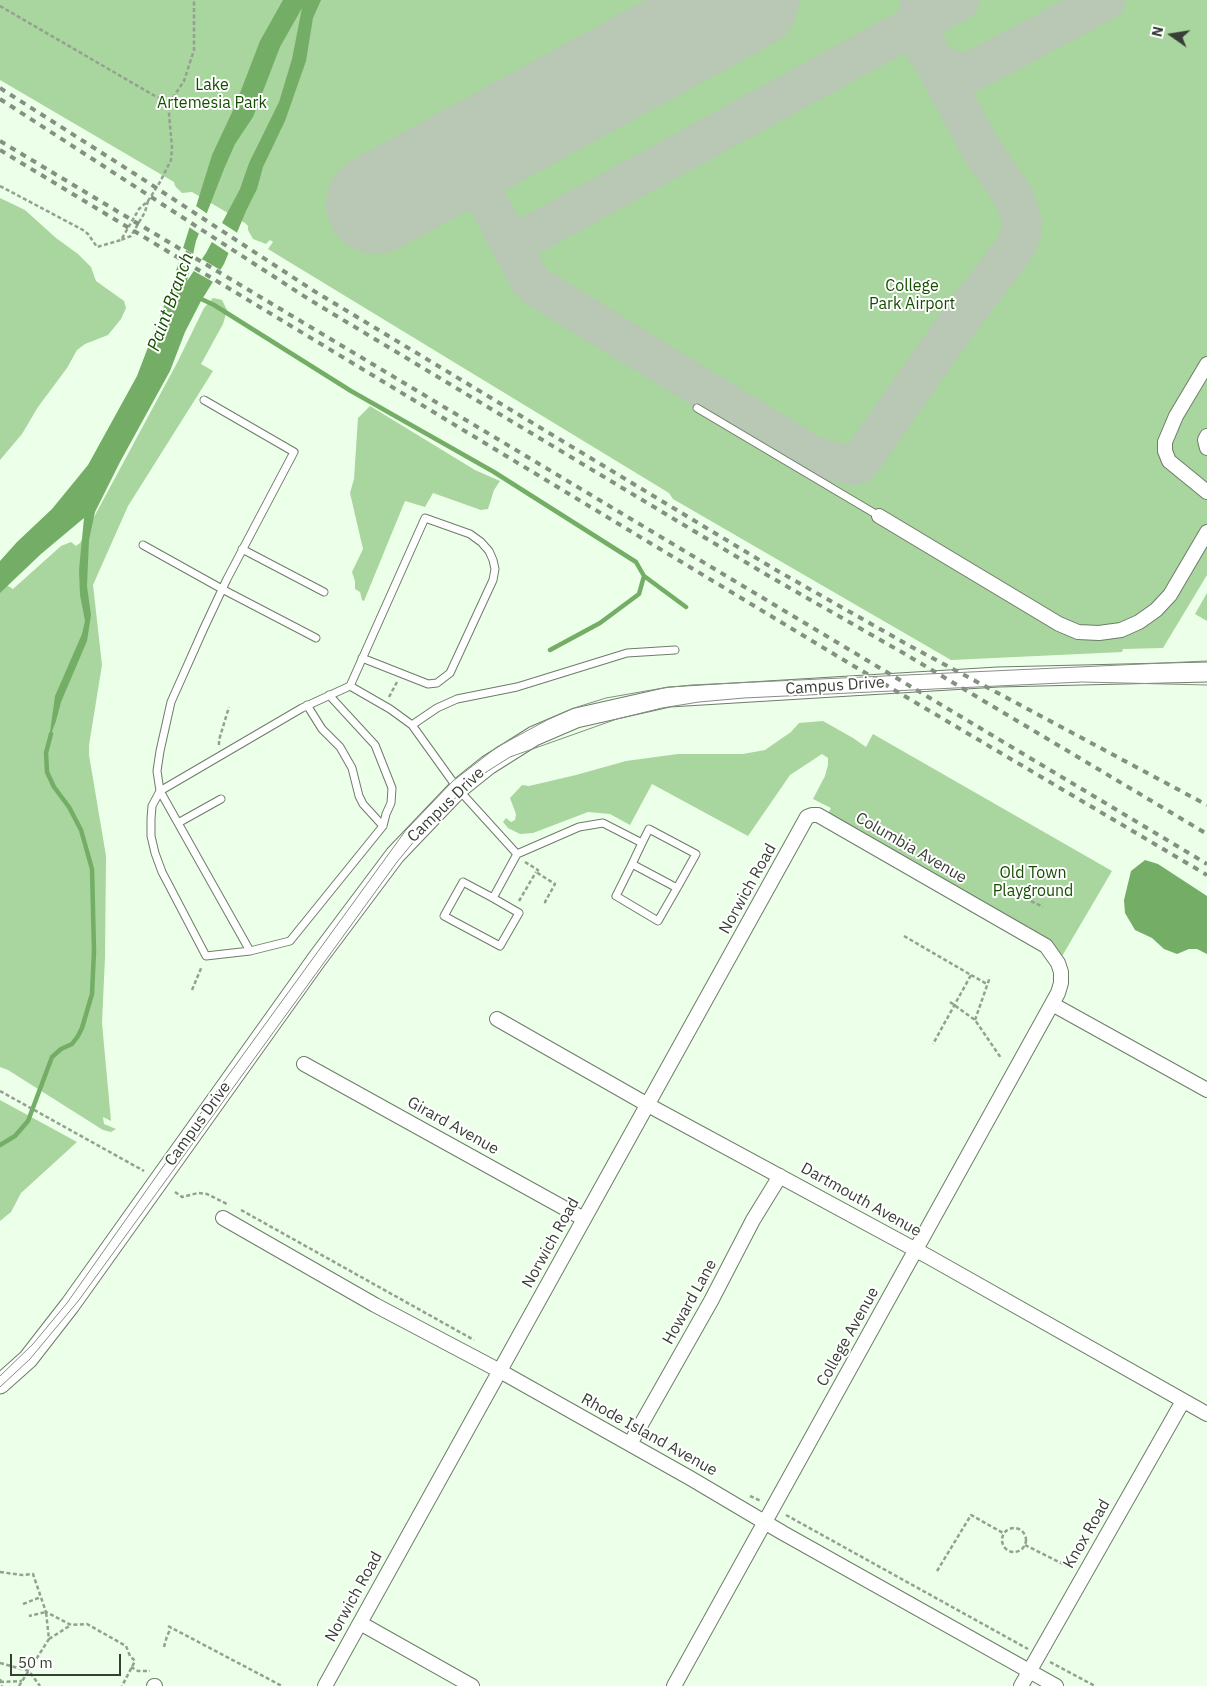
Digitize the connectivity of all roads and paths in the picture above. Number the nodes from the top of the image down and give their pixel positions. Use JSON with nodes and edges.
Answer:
{"nodes":[{"id":1,"x":194,"y":0,"type":"edge"},
{"id":2,"x":0,"y":6,"type":"edge"},
{"id":3,"x":170,"y":102,"type":"junction"},
{"id":4,"x":0,"y":186,"type":"edge"},
{"id":5,"x":148,"y":201,"type":"junction"},
{"id":6,"x":121,"y":240,"type":"junction"},
{"id":7,"x":1207,"y":364,"type":"edge"},
{"id":8,"x":204,"y":400,"type":"dead end"},
{"id":9,"x":697,"y":408,"type":"dead end"},
{"id":10,"x":1207,"y":492,"type":"edge"},
{"id":11,"x":879,"y":516,"type":"joint"},
{"id":12,"x":1207,"y":532,"type":"edge"},
{"id":13,"x":143,"y":545,"type":"dead end"},
{"id":14,"x":242,"y":549,"type":"junction"},
{"id":15,"x":222,"y":589,"type":"junction"},
{"id":16,"x":324,"y":592,"type":"dead end"},
{"id":17,"x":316,"y":638,"type":"dead end"},
{"id":18,"x":675,"y":650,"type":"dead end"},
{"id":19,"x":362,"y":658,"type":"junction"},
{"id":20,"x":1207,"y":672,"type":"edge"},
{"id":21,"x":350,"y":686,"type":"junction"},
{"id":22,"x":329,"y":695,"type":"junction"},
{"id":23,"x":307,"y":705,"type":"junction"},
{"id":24,"x":229,"y":707,"type":"dead end"},
{"id":25,"x":412,"y":725,"type":"junction"},
{"id":26,"x":219,"y":756,"type":"junction"},
{"id":27,"x":458,"y":789,"type":"junction"},
{"id":28,"x":160,"y":791,"type":"junction"},
{"id":29,"x":221,"y":798,"type":"dead end"},
{"id":30,"x":808,"y":817,"type":"joint"},
{"id":31,"x":178,"y":823,"type":"junction"},
{"id":32,"x":382,"y":826,"type":"junction"},
{"id":33,"x":642,"y":843,"type":"junction"},
{"id":34,"x":517,"y":854,"type":"junction"},
{"id":35,"x":632,"y":864,"type":"junction"},
{"id":36,"x":536,"y":872,"type":"junction"},
{"id":37,"x":677,"y":888,"type":"junction"},
{"id":38,"x":996,"y":892,"type":"dead end"},
{"id":39,"x":493,"y":898,"type":"junction"},
{"id":40,"x":547,"y":904,"type":"dead end"},
{"id":41,"x":1043,"y":907,"type":"dead end"},
{"id":42,"x":514,"y":910,"type":"junction"},
{"id":43,"x":904,"y":936,"type":"dead end"},
{"id":44,"x":250,"y":951,"type":"junction"},
{"id":45,"x":206,"y":956,"type":"junction"},
{"id":46,"x":971,"y":975,"type":"junction"},
{"id":47,"x":990,"y":977,"type":"dead end"},
{"id":48,"x":987,"y":984,"type":"junction"},
{"id":49,"x":192,"y":990,"type":"dead end"},
{"id":50,"x":950,"y":1002,"type":"dead end"},
{"id":51,"x":1052,"y":1004,"type":"junction"},
{"id":52,"x":954,"y":1005,"type":"junction"},
{"id":53,"x":497,"y":1019,"type":"dead end"},
{"id":54,"x":975,"y":1020,"type":"junction"},
{"id":55,"x":932,"y":1044,"type":"dead end"},
{"id":56,"x":1001,"y":1058,"type":"dead end"},
{"id":57,"x":304,"y":1064,"type":"dead end"},
{"id":58,"x":1207,"y":1090,"type":"edge"},
{"id":59,"x":0,"y":1091,"type":"edge"},
{"id":60,"x":648,"y":1104,"type":"junction"},
{"id":61,"x":144,"y":1170,"type":"dead end"},
{"id":62,"x":780,"y":1176,"type":"junction"},
{"id":63,"x":175,"y":1192,"type":"dead end"},
{"id":64,"x":223,"y":1218,"type":"dead end"},
{"id":65,"x":584,"y":1219,"type":"junction"},
{"id":66,"x":916,"y":1250,"type":"junction"},
{"id":67,"x":482,"y":1344,"type":"dead end"},
{"id":68,"x":500,"y":1371,"type":"junction"},
{"id":69,"x":0,"y":1384,"type":"edge"},
{"id":70,"x":1184,"y":1401,"type":"junction"},
{"id":71,"x":1207,"y":1414,"type":"edge"},
{"id":72,"x":630,"y":1444,"type":"junction"},
{"id":73,"x":791,"y":1518,"type":"dead end"},
{"id":74,"x":764,"y":1521,"type":"junction"},
{"id":75,"x":1003,"y":1533,"type":"junction"},
{"id":76,"x":1025,"y":1545,"type":"junction"},
{"id":77,"x":1073,"y":1569,"type":"dead end"},
{"id":78,"x":937,"y":1571,"type":"dead end"},
{"id":79,"x":0,"y":1572,"type":"edge"},
{"id":80,"x":41,"y":1597,"type":"junction"},
{"id":81,"x":23,"y":1604,"type":"dead end"},
{"id":82,"x":46,"y":1612,"type":"junction"},
{"id":83,"x":29,"y":1616,"type":"dead end"},
{"id":84,"x":360,"y":1623,"type":"junction"},
{"id":85,"x":71,"y":1625,"type":"junction"},
{"id":86,"x":49,"y":1640,"type":"junction"},
{"id":87,"x":164,"y":1647,"type":"dead end"},
{"id":88,"x":1030,"y":1651,"type":"dead end"},
{"id":89,"x":1047,"y":1660,"type":"dead end"},
{"id":90,"x":0,"y":1663,"type":"edge"},
{"id":91,"x":131,"y":1667,"type":"junction"},
{"id":92,"x":1029,"y":1670,"type":"junction"},
{"id":93,"x":29,"y":1671,"type":"junction"},
{"id":94,"x":150,"y":1671,"type":"dead end"},
{"id":95,"x":0,"y":1681,"type":"edge"},
{"id":96,"x":22,"y":1682,"type":"junction"},
{"id":97,"x":123,"y":1685,"type":"edge"},
{"id":98,"x":2,"y":1686,"type":"edge"},
{"id":99,"x":19,"y":1686,"type":"edge"},
{"id":100,"x":40,"y":1686,"type":"edge"},
{"id":101,"x":117,"y":1686,"type":"edge"},
{"id":102,"x":282,"y":1686,"type":"edge"},
{"id":103,"x":325,"y":1686,"type":"edge"},
{"id":104,"x":472,"y":1686,"type":"edge"},
{"id":105,"x":674,"y":1686,"type":"edge"},
{"id":106,"x":1020,"y":1686,"type":"edge"},
{"id":107,"x":1056,"y":1686,"type":"edge"},
{"id":108,"x":1095,"y":1686,"type":"edge"}],
"edges":[{"from":1,"to":3,"type":"path"},
{"from":2,"to":3,"type":"path"},
{"from":3,"to":5,"type":"path"},
{"from":4,"to":6,"type":"path"},
{"from":5,"to":6,"type":"path"},
{"from":5,"to":6,"type":"path"},
{"from":7,"to":10,"type":"street"},
{"from":8,"to":14,"type":"lane"},
{"from":9,"to":11,"type":"lane"},
{"from":11,"to":12,"type":"street"},
{"from":13,"to":15,"type":"lane"},
{"from":14,"to":15,"type":"lane"},
{"from":14,"to":16,"type":"lane"},
{"from":15,"to":17,"type":"lane"},
{"from":15,"to":28,"type":"lane"},
{"from":18,"to":25,"type":"lane"},
{"from":19,"to":19,"type":"lane"},
{"from":19,"to":21,"type":"lane"},
{"from":20,"to":27,"type":"main road","name":"Campus Drive"},
{"from":21,"to":22,"type":"lane"},
{"from":21,"to":25,"type":"lane"},
{"from":22,"to":23,"type":"lane"},
{"from":22,"to":32,"type":"lane"},
{"from":23,"to":26,"type":"lane"},
{"from":23,"to":32,"type":"lane"},
{"from":24,"to":26,"type":"path"},
{"from":25,"to":27,"type":"lane"},
{"from":26,"to":28,"type":"lane"},
{"from":27,"to":34,"type":"lane"},
{"from":27,"to":69,"type":"main road","name":"Campus Drive"},
{"from":28,"to":31,"type":"lane"},
{"from":28,"to":45,"type":"lane"},
{"from":29,"to":31,"type":"lane"},
{"from":30,"to":51,"type":"street","name":"Columbia Avenue"},
{"from":30,"to":60,"type":"street","name":"Norwich Road"},
{"from":31,"to":44,"type":"lane"},
{"from":32,"to":44,"type":"lane"},
{"from":33,"to":34,"type":"lane"},
{"from":33,"to":35,"type":"lane"},
{"from":33,"to":37,"type":"lane"},
{"from":34,"to":36,"type":"path"},
{"from":34,"to":39,"type":"lane"},
{"from":35,"to":37,"type":"lane"},
{"from":35,"to":37,"type":"lane"},
{"from":36,"to":40,"type":"path"},
{"from":36,"to":42,"type":"path"},
{"from":38,"to":41,"type":"path"},
{"from":39,"to":42,"type":"lane"},
{"from":39,"to":42,"type":"lane"},
{"from":43,"to":46,"type":"path"},
{"from":44,"to":45,"type":"lane"},
{"from":45,"to":49,"type":"path"},
{"from":46,"to":48,"type":"path"},
{"from":46,"to":52,"type":"path"},
{"from":47,"to":48,"type":"path"},
{"from":48,"to":54,"type":"path"},
{"from":50,"to":52,"type":"path"},
{"from":51,"to":58,"type":"street"},
{"from":51,"to":66,"type":"street","name":"College Avenue"},
{"from":52,"to":54,"type":"path"},
{"from":52,"to":55,"type":"path"},
{"from":53,"to":60,"type":"street","name":"Dartmouth Avenue"},
{"from":54,"to":56,"type":"path"},
{"from":57,"to":65,"type":"street","name":"Girard Avenue"},
{"from":59,"to":61,"type":"path"},
{"from":60,"to":62,"type":"street","name":"Dartmouth Avenue"},
{"from":60,"to":65,"type":"street","name":"Norwich Road"},
{"from":62,"to":66,"type":"street","name":"Dartmouth Avenue"},
{"from":62,"to":72,"type":"street","name":"Howard Lane"},
{"from":63,"to":67,"type":"path"},
{"from":64,"to":68,"type":"street","name":"Rhode Island Avenue"},
{"from":65,"to":68,"type":"street","name":"Norwich Road"},
{"from":66,"to":70,"type":"street","name":"Dartmouth Avenue"},
{"from":66,"to":74,"type":"street","name":"College Avenue"},
{"from":68,"to":72,"type":"street","name":"Rhode Island Avenue"},
{"from":68,"to":84,"type":"street","name":"Norwich Road"},
{"from":70,"to":71,"type":"street","name":"Dartmouth Avenue"},
{"from":70,"to":92,"type":"street","name":"Knox Road"},
{"from":72,"to":74,"type":"street","name":"Rhode Island Avenue"},
{"from":73,"to":88,"type":"path"},
{"from":74,"to":92,"type":"street","name":"Rhode Island Avenue"},
{"from":74,"to":105,"type":"street","name":"College Avenue"},
{"from":75,"to":76,"type":"path"},
{"from":75,"to":76,"type":"path"},
{"from":75,"to":78,"type":"path"},
{"from":76,"to":77,"type":"path"},
{"from":79,"to":80,"type":"path"},
{"from":80,"to":81,"type":"path"},
{"from":80,"to":82,"type":"path"},
{"from":82,"to":83,"type":"path"},
{"from":82,"to":85,"type":"path"},
{"from":82,"to":86,"type":"path"},
{"from":84,"to":103,"type":"street","name":"Norwich Road"},
{"from":84,"to":104,"type":"street"},
{"from":85,"to":86,"type":"path"},
{"from":85,"to":91,"type":"path"},
{"from":86,"to":93,"type":"path"},
{"from":87,"to":102,"type":"path"},
{"from":89,"to":108,"type":"path"},
{"from":90,"to":93,"type":"path"},
{"from":91,"to":94,"type":"path"},
{"from":91,"to":97,"type":"path"},
{"from":92,"to":106,"type":"street","name":"Knox Road"},
{"from":92,"to":107,"type":"street","name":"Rhode Island Avenue"},
{"from":93,"to":96,"type":"path"},
{"from":93,"to":100,"type":"path"},
{"from":95,"to":96,"type":"path"},
{"from":95,"to":98,"type":"path"},
{"from":96,"to":99,"type":"path"},
{"from":97,"to":101,"type":"path"}]}
